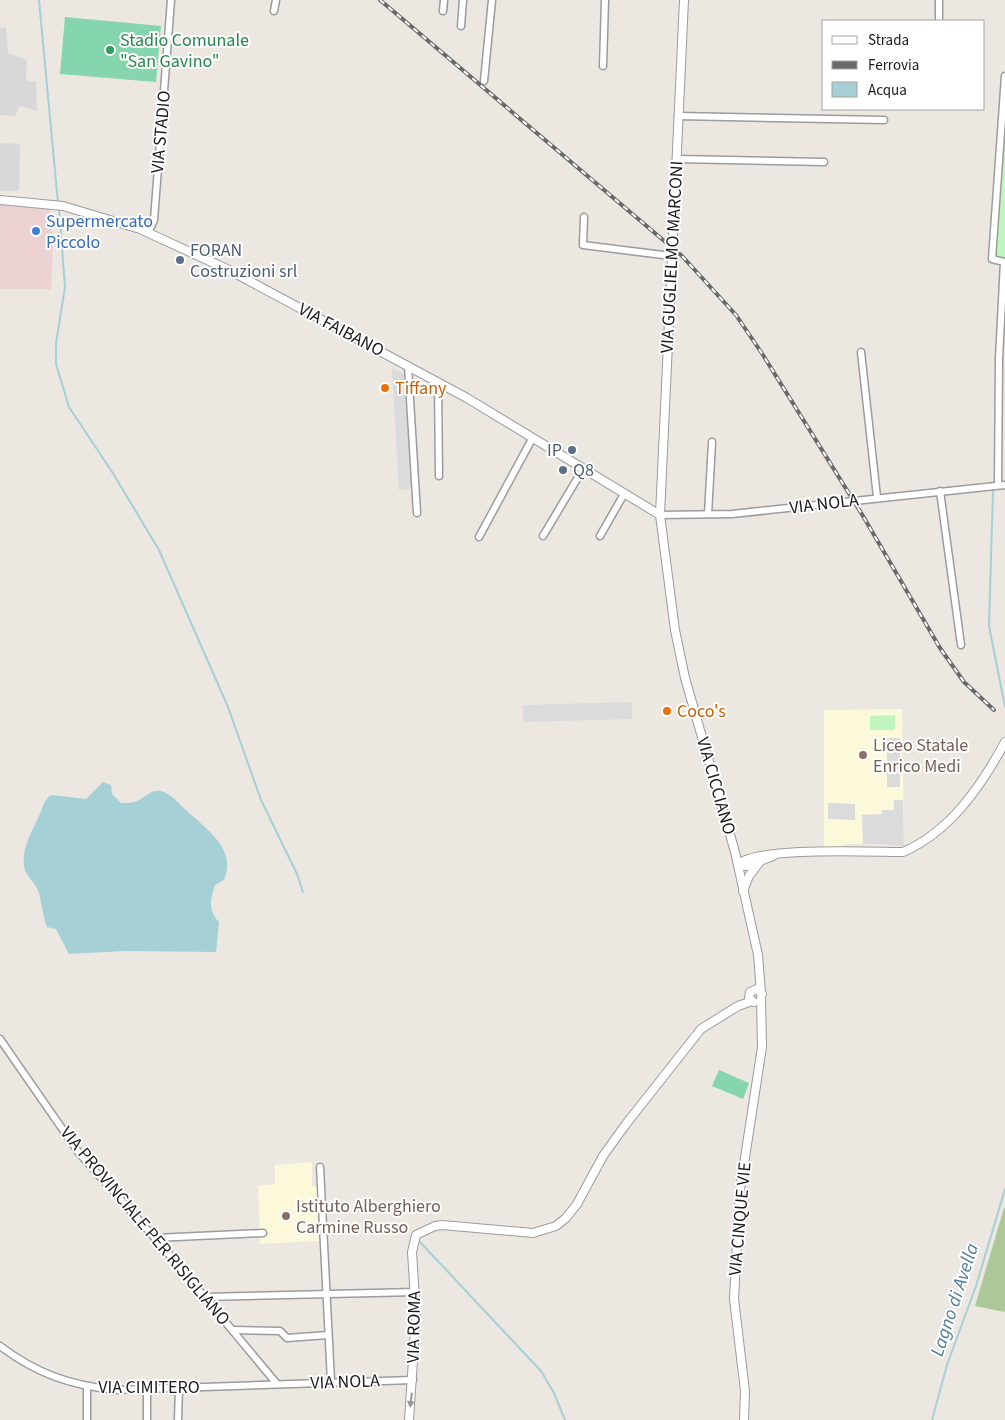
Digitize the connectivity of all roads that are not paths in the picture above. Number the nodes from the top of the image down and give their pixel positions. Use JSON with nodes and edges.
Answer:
{"nodes":[{"id":1,"x":171,"y":0,"type":"edge"},
{"id":2,"x":276,"y":0,"type":"edge"},
{"id":3,"x":444,"y":0,"type":"edge"},
{"id":4,"x":463,"y":0,"type":"edge"},
{"id":5,"x":492,"y":0,"type":"edge"},
{"id":6,"x":605,"y":0,"type":"edge"},
{"id":7,"x":684,"y":0,"type":"edge"},
{"id":8,"x":939,"y":0,"type":"edge"},
{"id":9,"x":274,"y":10,"type":"dead end"},
{"id":10,"x":443,"y":11,"type":"dead end"},
{"id":11,"x":939,"y":20,"type":"edge"},
{"id":12,"x":461,"y":26,"type":"dead end"},
{"id":13,"x":603,"y":66,"type":"dead end"},
{"id":14,"x":1005,"y":76,"type":"edge"},
{"id":15,"x":484,"y":81,"type":"dead end"},
{"id":16,"x":678,"y":116,"type":"junction"},
{"id":17,"x":884,"y":120,"type":"dead end"},
{"id":18,"x":677,"y":159,"type":"junction"},
{"id":19,"x":824,"y":162,"type":"dead end"},
{"id":20,"x":0,"y":200,"type":"edge"},
{"id":21,"x":584,"y":217,"type":"dead end"},
{"id":22,"x":148,"y":233,"type":"junction"},
{"id":23,"x":671,"y":256,"type":"junction"},
{"id":24,"x":1005,"y":262,"type":"edge"},
{"id":25,"x":861,"y":352,"type":"dead end"},
{"id":26,"x":408,"y":366,"type":"junction"},
{"id":27,"x":438,"y":382,"type":"junction"},
{"id":28,"x":532,"y":439,"type":"junction"},
{"id":29,"x":712,"y":442,"type":"dead end"},
{"id":30,"x":583,"y":469,"type":"junction"},
{"id":31,"x":438,"y":476,"type":"dead end"},
{"id":32,"x":1000,"y":485,"type":"edge"},
{"id":33,"x":940,"y":491,"type":"junction"},
{"id":34,"x":624,"y":494,"type":"junction"},
{"id":35,"x":877,"y":497,"type":"junction"},
{"id":36,"x":417,"y":513,"type":"dead end"},
{"id":37,"x":708,"y":514,"type":"junction"},
{"id":38,"x":660,"y":515,"type":"junction"},
{"id":39,"x":544,"y":536,"type":"dead end"},
{"id":40,"x":600,"y":536,"type":"dead end"},
{"id":41,"x":479,"y":537,"type":"dead end"},
{"id":42,"x":961,"y":645,"type":"dead end"},
{"id":43,"x":1005,"y":742,"type":"edge"},
{"id":44,"x":735,"y":852,"type":"junction"},
{"id":45,"x":758,"y":859,"type":"junction"},
{"id":46,"x":738,"y":865,"type":"junction"},
{"id":47,"x":743,"y":894,"type":"junction"},
{"id":48,"x":755,"y":996,"type":"junction"},
{"id":49,"x":0,"y":1040,"type":"edge"},
{"id":50,"x":320,"y":1167,"type":"dead end"},
{"id":51,"x":263,"y":1233,"type":"dead end"},
{"id":52,"x":155,"y":1238,"type":"junction"},
{"id":53,"x":416,"y":1292,"type":"junction"},
{"id":54,"x":326,"y":1294,"type":"junction"},
{"id":55,"x":204,"y":1296,"type":"junction"},
{"id":56,"x":233,"y":1330,"type":"junction"},
{"id":57,"x":328,"y":1335,"type":"junction"},
{"id":58,"x":0,"y":1346,"type":"edge"},
{"id":59,"x":413,"y":1380,"type":"junction"},
{"id":60,"x":331,"y":1381,"type":"junction"},
{"id":61,"x":277,"y":1384,"type":"junction"},
{"id":62,"x":87,"y":1387,"type":"junction"},
{"id":63,"x":179,"y":1388,"type":"junction"},
{"id":64,"x":147,"y":1390,"type":"junction"},
{"id":65,"x":87,"y":1420,"type":"edge"},
{"id":66,"x":146,"y":1420,"type":"edge"},
{"id":67,"x":178,"y":1420,"type":"edge"},
{"id":68,"x":409,"y":1420,"type":"edge"},
{"id":69,"x":744,"y":1420,"type":"edge"}],
"edges":[{"from":1,"to":22,"type":"street","name":"VIA STADIO"},
{"from":2,"to":9,"type":"street"},
{"from":3,"to":10,"type":"street"},
{"from":4,"to":12,"type":"street"},
{"from":5,"to":15,"type":"street"},
{"from":6,"to":13,"type":"street"},
{"from":7,"to":16,"type":"street","name":"VIA GUGLIELMO MARCONI"},
{"from":8,"to":11,"type":"street"},
{"from":14,"to":24,"type":"street"},
{"from":16,"to":17,"type":"street"},
{"from":16,"to":18,"type":"street","name":"VIA GUGLIELMO MARCONI"},
{"from":18,"to":19,"type":"street"},
{"from":18,"to":23,"type":"street","name":"VIA GUGLIELMO MARCONI"},
{"from":20,"to":22,"type":"street","name":"VIA FAIBANO"},
{"from":21,"to":23,"type":"street"},
{"from":22,"to":26,"type":"street","name":"VIA FAIBANO"},
{"from":23,"to":38,"type":"street","name":"VIA GUGLIELMO MARCONI"},
{"from":24,"to":32,"type":"street"},
{"from":25,"to":35,"type":"street"},
{"from":26,"to":27,"type":"street","name":"VIA FAIBANO"},
{"from":26,"to":36,"type":"street"},
{"from":27,"to":28,"type":"street","name":"VIA FAIBANO"},
{"from":27,"to":31,"type":"street"},
{"from":28,"to":30,"type":"street","name":"VIA FAIBANO"},
{"from":28,"to":41,"type":"street"},
{"from":29,"to":37,"type":"street"},
{"from":30,"to":34,"type":"street","name":"VIA FAIBANO"},
{"from":30,"to":39,"type":"street"},
{"from":32,"to":33,"type":"street","name":"VIA NOLA"},
{"from":33,"to":35,"type":"street","name":"VIA NOLA"},
{"from":33,"to":42,"type":"street"},
{"from":34,"to":38,"type":"street","name":"VIA FAIBANO"},
{"from":34,"to":40,"type":"street"},
{"from":35,"to":37,"type":"street","name":"VIA NOLA"},
{"from":37,"to":38,"type":"street","name":"VIA NOLA"},
{"from":38,"to":44,"type":"street","name":"VIA CICCIANO"},
{"from":43,"to":45,"type":"street"},
{"from":44,"to":45,"type":"street"},
{"from":44,"to":46,"type":"street","name":"VIA CICCIANO"},
{"from":45,"to":46,"type":"street"},
{"from":45,"to":47,"type":"street"},
{"from":46,"to":47,"type":"street","name":"VIA CICCIANO"},
{"from":47,"to":48,"type":"street","name":"VIA CICCIANO"},
{"from":48,"to":53,"type":"street","name":"VIA ROMA"},
{"from":48,"to":69,"type":"street","name":"VIA CINQUE VIE"},
{"from":49,"to":52,"type":"street","name":"VIA PROVINCIALE PER RISIGLIANO"},
{"from":50,"to":54,"type":"street"},
{"from":51,"to":52,"type":"street"},
{"from":52,"to":55,"type":"street","name":"VIA PROVINCIALE PER RISIGLIANO"},
{"from":53,"to":54,"type":"street"},
{"from":53,"to":59,"type":"street","name":"VIA ROMA"},
{"from":54,"to":55,"type":"street"},
{"from":54,"to":57,"type":"street"},
{"from":55,"to":56,"type":"street","name":"VIA PROVINCIALE PER RISIGLIANO"},
{"from":56,"to":57,"type":"street"},
{"from":56,"to":61,"type":"street","name":"VIA PROVINCIALE PER RISIGLIANO"},
{"from":57,"to":60,"type":"street"},
{"from":58,"to":62,"type":"street","name":"VIA CIMITERO"},
{"from":59,"to":60,"type":"street","name":"VIA NOLA"},
{"from":59,"to":68,"type":"street","name":"VIA ROMA","one_way":true},
{"from":60,"to":61,"type":"street","name":"VIA NOLA"},
{"from":61,"to":63,"type":"street","name":"VIA CIMITERO"},
{"from":62,"to":64,"type":"street","name":"VIA CIMITERO"},
{"from":62,"to":65,"type":"street"},
{"from":63,"to":64,"type":"street","name":"VIA CIMITERO"},
{"from":63,"to":67,"type":"street"},
{"from":64,"to":66,"type":"street"}]}
